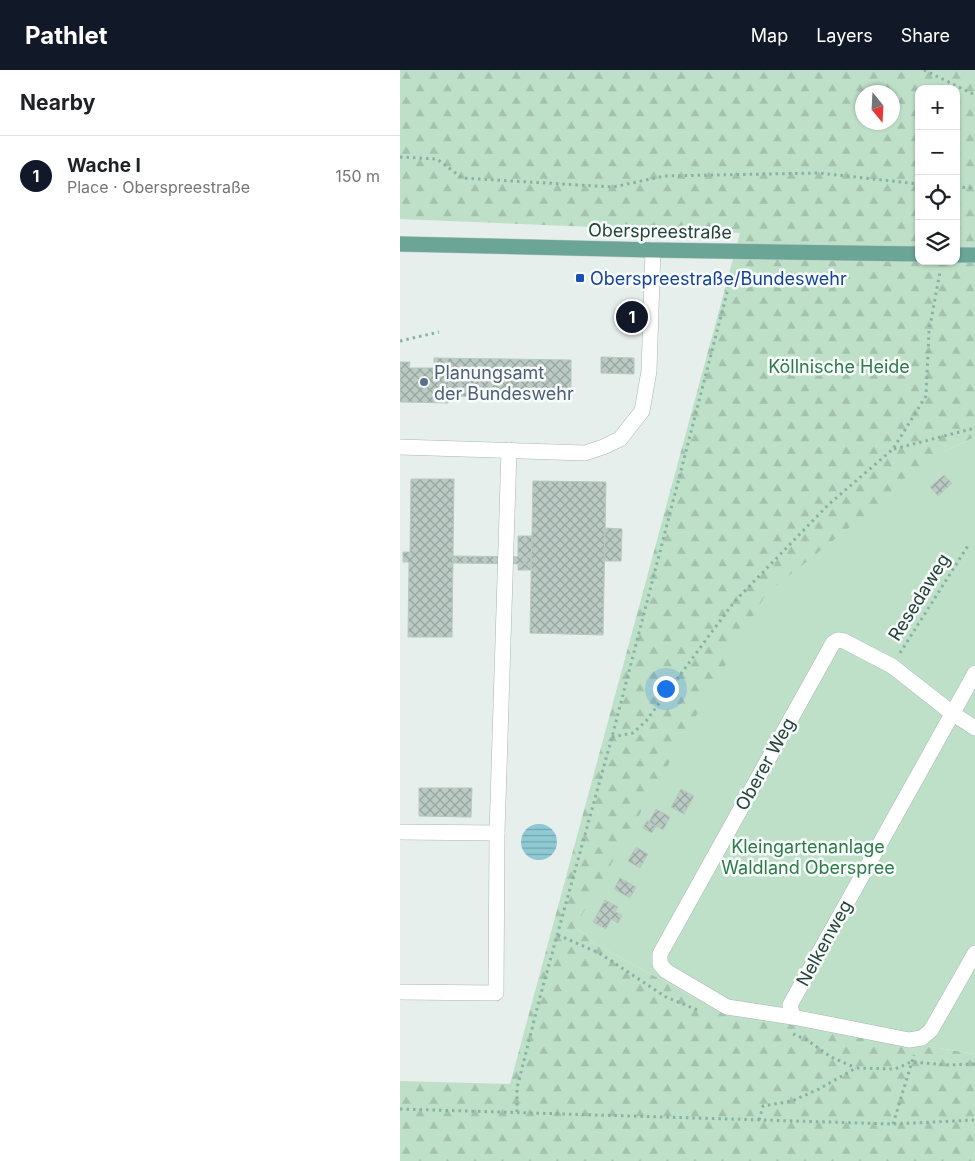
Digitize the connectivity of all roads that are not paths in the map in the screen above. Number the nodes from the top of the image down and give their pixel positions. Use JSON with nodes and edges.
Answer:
{"nodes":[{"id":1,"x":400,"y":244,"type":"edge"},
{"id":2,"x":653,"y":250,"type":"junction"},
{"id":3,"x":915,"y":254,"type":"edge"},
{"id":4,"x":960,"y":255,"type":"edge"},
{"id":5,"x":975,"y":255,"type":"edge"},
{"id":6,"x":400,"y":448,"type":"edge"},
{"id":7,"x":510,"y":450,"type":"junction"},
{"id":8,"x":975,"y":673,"type":"edge"},
{"id":9,"x":952,"y":713,"type":"junction"},
{"id":10,"x":975,"y":728,"type":"edge"},
{"id":11,"x":400,"y":832,"type":"edge"},
{"id":12,"x":497,"y":833,"type":"junction"},
{"id":13,"x":975,"y":953,"type":"edge"},
{"id":14,"x":400,"y":992,"type":"edge"},
{"id":15,"x":793,"y":1017,"type":"junction"}],
"edges":[{"from":1,"to":2,"type":"main road","name":"Oberspreestraße"},
{"from":2,"to":3,"type":"main road","name":"Oberspreestraße"},
{"from":2,"to":7,"type":"lane"},
{"from":4,"to":5,"type":"main road"},
{"from":6,"to":7,"type":"lane"},
{"from":7,"to":12,"type":"lane"},
{"from":8,"to":9,"type":"lane","name":"Nelkenweg"},
{"from":9,"to":10,"type":"lane"},
{"from":9,"to":15,"type":"lane","name":"Nelkenweg"},
{"from":9,"to":15,"type":"lane","name":"Oberer Weg"},
{"from":11,"to":12,"type":"lane"},
{"from":12,"to":14,"type":"lane"},
{"from":13,"to":15,"type":"lane","name":"Oberer Weg"}]}
